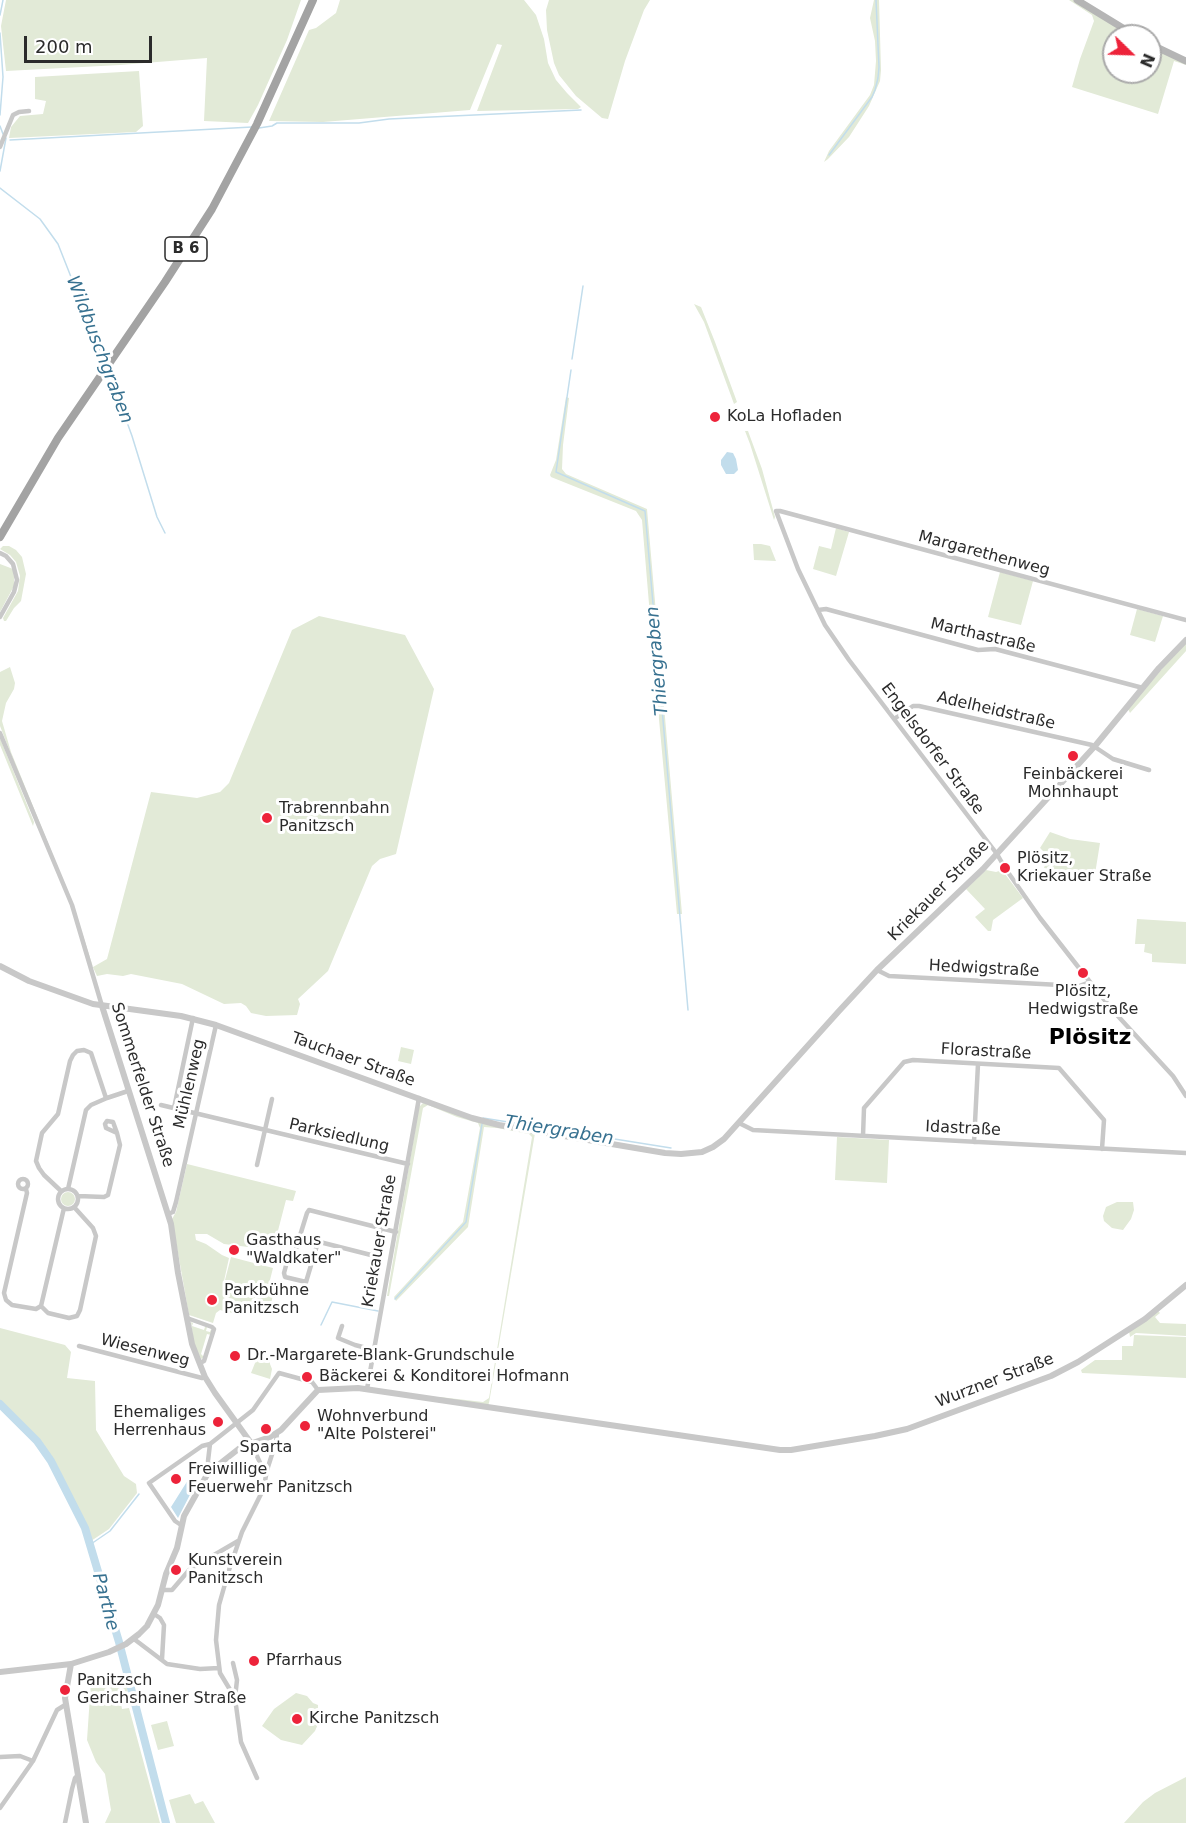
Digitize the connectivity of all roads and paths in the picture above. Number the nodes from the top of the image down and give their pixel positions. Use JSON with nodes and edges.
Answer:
{"nodes":[{"id":1,"x":308,"y":0,"type":"edge"},
{"id":2,"x":313,"y":0,"type":"edge"},
{"id":3,"x":1077,"y":0,"type":"edge"},
{"id":4,"x":303,"y":20,"type":"junction"},
{"id":5,"x":1116,"y":24,"type":"edge"},
{"id":6,"x":1162,"y":50,"type":"edge"},
{"id":7,"x":1186,"y":61,"type":"edge"},
{"id":8,"x":29,"y":111,"type":"dead end"},
{"id":9,"x":0,"y":147,"type":"edge"},
{"id":10,"x":776,"y":511,"type":"joint"},
{"id":11,"x":0,"y":537,"type":"edge"},
{"id":12,"x":2,"y":554,"type":"edge"},
{"id":13,"x":818,"y":610,"type":"junction"},
{"id":14,"x":0,"y":617,"type":"edge"},
{"id":15,"x":1186,"y":620,"type":"edge"},
{"id":16,"x":1186,"y":640,"type":"edge"},
{"id":17,"x":1143,"y":688,"type":"junction"},
{"id":18,"x":894,"y":719,"type":"junction"},
{"id":19,"x":0,"y":733,"type":"edge"},
{"id":20,"x":1095,"y":746,"type":"junction"},
{"id":21,"x":1149,"y":770,"type":"dead end"},
{"id":22,"x":997,"y":854,"type":"junction"},
{"id":23,"x":0,"y":966,"type":"edge"},
{"id":24,"x":877,"y":970,"type":"junction"},
{"id":25,"x":1090,"y":982,"type":"junction"},
{"id":26,"x":102,"y":1006,"type":"junction"},
{"id":27,"x":193,"y":1018,"type":"junction"},
{"id":28,"x":216,"y":1025,"type":"junction"},
{"id":29,"x":978,"y":1064,"type":"junction"},
{"id":30,"x":128,"y":1091,"type":"junction"},
{"id":31,"x":1186,"y":1096,"type":"edge"},
{"id":32,"x":106,"y":1098,"type":"junction"},
{"id":33,"x":419,"y":1098,"type":"junction"},
{"id":34,"x":272,"y":1099,"type":"dead end"},
{"id":35,"x":161,"y":1105,"type":"dead end"},
{"id":36,"x":174,"y":1108,"type":"junction"},
{"id":37,"x":196,"y":1114,"type":"junction"},
{"id":38,"x":739,"y":1123,"type":"junction"},
{"id":39,"x":266,"y":1131,"type":"junction"},
{"id":40,"x":117,"y":1132,"type":"dead end"},
{"id":41,"x":862,"y":1136,"type":"junction"},
{"id":42,"x":974,"y":1142,"type":"junction"},
{"id":43,"x":1102,"y":1149,"type":"junction"},
{"id":44,"x":702,"y":1152,"type":"joint"},
{"id":45,"x":1186,"y":1153,"type":"edge"},
{"id":46,"x":408,"y":1164,"type":"junction"},
{"id":47,"x":257,"y":1165,"type":"dead end"},
{"id":48,"x":68,"y":1188,"type":"junction"},
{"id":49,"x":26,"y":1189,"type":"dead end"},
{"id":50,"x":61,"y":1191,"type":"junction"},
{"id":51,"x":78,"y":1196,"type":"junction"},
{"id":52,"x":74,"y":1207,"type":"junction"},
{"id":53,"x":64,"y":1208,"type":"junction"},
{"id":54,"x":168,"y":1214,"type":"junction"},
{"id":55,"x":381,"y":1228,"type":"junction"},
{"id":56,"x":396,"y":1232,"type":"junction"},
{"id":57,"x":300,"y":1237,"type":"junction"},
{"id":58,"x":318,"y":1242,"type":"junction"},
{"id":59,"x":1186,"y":1285,"type":"edge"},
{"id":60,"x":41,"y":1306,"type":"junction"},
{"id":61,"x":187,"y":1318,"type":"junction"},
{"id":62,"x":342,"y":1326,"type":"dead end"},
{"id":63,"x":79,"y":1346,"type":"dead end"},
{"id":64,"x":374,"y":1350,"type":"junction"},
{"id":65,"x":200,"y":1363,"type":"junction"},
{"id":66,"x":205,"y":1377,"type":"junction"},
{"id":67,"x":367,"y":1389,"type":"junction"},
{"id":68,"x":318,"y":1390,"type":"junction"},
{"id":69,"x":236,"y":1422,"type":"junction"},
{"id":70,"x":277,"y":1433,"type":"junction"},
{"id":71,"x":251,"y":1443,"type":"junction"},
{"id":72,"x":210,"y":1444,"type":"junction"},
{"id":73,"x":211,"y":1469,"type":"junction"},
{"id":74,"x":267,"y":1470,"type":"junction"},
{"id":75,"x":181,"y":1525,"type":"junction"},
{"id":76,"x":238,"y":1541,"type":"junction"},
{"id":77,"x":162,"y":1590,"type":"junction"},
{"id":78,"x":154,"y":1614,"type":"junction"},
{"id":79,"x":134,"y":1639,"type":"junction"},
{"id":80,"x":162,"y":1659,"type":"junction"},
{"id":81,"x":233,"y":1663,"type":"dead end"},
{"id":82,"x":74,"y":1664,"type":"junction"},
{"id":83,"x":219,"y":1668,"type":"junction"},
{"id":84,"x":0,"y":1672,"type":"edge"},
{"id":85,"x":235,"y":1698,"type":"junction"},
{"id":86,"x":65,"y":1705,"type":"junction"},
{"id":87,"x":0,"y":1756,"type":"edge"},
{"id":88,"x":33,"y":1761,"type":"junction"},
{"id":89,"x":78,"y":1776,"type":"junction"},
{"id":90,"x":257,"y":1778,"type":"dead end"},
{"id":91,"x":0,"y":1808,"type":"edge"},
{"id":92,"x":65,"y":1823,"type":"edge"},
{"id":93,"x":86,"y":1823,"type":"edge"}],
"edges":[{"from":1,"to":4,"type":"main road","number":"B 6"},
{"from":2,"to":4,"type":"main road","number":"B 6"},
{"from":3,"to":5,"type":"main road"},
{"from":4,"to":11,"type":"main road","number":"B 6"},
{"from":6,"to":7,"type":"main road"},
{"from":8,"to":9,"type":"street"},
{"from":10,"to":13,"type":"street","name":"Engelsdorfer Straße"},
{"from":10,"to":15,"type":"street","name":"Margarethenweg"},
{"from":12,"to":14,"type":"street"},
{"from":13,"to":17,"type":"street","name":"Marthastraße"},
{"from":13,"to":18,"type":"street","name":"Engelsdorfer Straße"},
{"from":16,"to":17,"type":"street","name":"Kriekauer Straße"},
{"from":17,"to":20,"type":"street","name":"Kriekauer Straße"},
{"from":18,"to":20,"type":"street","name":"Adelheidstraße"},
{"from":18,"to":22,"type":"street","name":"Engelsdorfer Straße"},
{"from":19,"to":26,"type":"street","name":"Sommerfelder Straße"},
{"from":20,"to":21,"type":"street","name":"Adelheidstraße"},
{"from":20,"to":22,"type":"street","name":"Kriekauer Straße"},
{"from":22,"to":24,"type":"street","name":"Kriekauer Straße"},
{"from":22,"to":25,"type":"street","name":"Engelsdorfer Straße"},
{"from":23,"to":26,"type":"street","name":"Tauchaer Straße"},
{"from":24,"to":25,"type":"street","name":"Hedwigstraße"},
{"from":24,"to":38,"type":"street","name":"Kriekauer Straße"},
{"from":25,"to":31,"type":"street","name":"Engelsdorfer Straße"},
{"from":26,"to":27,"type":"street","name":"Tauchaer Straße"},
{"from":26,"to":30,"type":"street","name":"Sommerfelder Straße"},
{"from":27,"to":28,"type":"street","name":"Tauchaer Straße"},
{"from":27,"to":36,"type":"street"},
{"from":28,"to":33,"type":"street","name":"Tauchaer Straße"},
{"from":28,"to":37,"type":"street","name":"Mühlenweg"},
{"from":29,"to":41,"type":"street","name":"Florastraße"},
{"from":29,"to":42,"type":"street"},
{"from":29,"to":43,"type":"street","name":"Florastraße"},
{"from":30,"to":32,"type":"street"},
{"from":30,"to":54,"type":"street","name":"Sommerfelder Straße"},
{"from":32,"to":48,"type":"street"},
{"from":32,"to":50,"type":"street"},
{"from":33,"to":44,"type":"street","name":"Tauchaer Straße"},
{"from":33,"to":46,"type":"street","name":"Kriekauer Straße"},
{"from":34,"to":39,"type":"street","name":"Parksiedlung"},
{"from":35,"to":36,"type":"street","name":"Parksiedlung"},
{"from":36,"to":37,"type":"street","name":"Parksiedlung"},
{"from":37,"to":39,"type":"street","name":"Parksiedlung"},
{"from":37,"to":54,"type":"street","name":"Mühlenweg"},
{"from":38,"to":41,"type":"street","name":"Idastraße"},
{"from":38,"to":44,"type":"street","name":"Kriekauer Straße"},
{"from":39,"to":46,"type":"street","name":"Parksiedlung"},
{"from":39,"to":47,"type":"street","name":"Parksiedlung"},
{"from":40,"to":51,"type":"street"},
{"from":41,"to":42,"type":"street","name":"Idastraße"},
{"from":42,"to":43,"type":"street","name":"Idastraße"},
{"from":43,"to":45,"type":"street","name":"Idastraße"},
{"from":46,"to":56,"type":"street","name":"Kriekauer Straße"},
{"from":48,"to":50,"type":"street"},
{"from":48,"to":51,"type":"street"},
{"from":49,"to":60,"type":"street"},
{"from":50,"to":53,"type":"street"},
{"from":51,"to":52,"type":"street"},
{"from":52,"to":53,"type":"street"},
{"from":52,"to":60,"type":"street"},
{"from":53,"to":60,"type":"street"},
{"from":54,"to":61,"type":"street","name":"Sommerfelder Straße"},
{"from":55,"to":56,"type":"street"},
{"from":55,"to":57,"type":"street"},
{"from":55,"to":58,"type":"street"},
{"from":56,"to":64,"type":"street","name":"Kriekauer Straße"},
{"from":57,"to":58,"type":"street"},
{"from":57,"to":58,"type":"street"},
{"from":59,"to":67,"type":"street","name":"Wurzner Straße"},
{"from":61,"to":65,"type":"street","name":"Sommerfelder Straße"},
{"from":61,"to":65,"type":"street"},
{"from":62,"to":64,"type":"street"},
{"from":63,"to":66,"type":"street","name":"Wiesenweg"},
{"from":64,"to":67,"type":"street","name":"Kriekauer Straße"},
{"from":65,"to":66,"type":"street","name":"Sommerfelder Straße"},
{"from":66,"to":69,"type":"street","name":"Sommerfelder Straße"},
{"from":67,"to":68,"type":"street","name":"Wurzner Straße"},
{"from":68,"to":69,"type":"street"},
{"from":68,"to":70,"type":"street"},
{"from":69,"to":71,"type":"street","name":"Sommerfelder Straße"},
{"from":69,"to":72,"type":"street"},
{"from":70,"to":71,"type":"street"},
{"from":70,"to":74,"type":"street"},
{"from":71,"to":73,"type":"street"},
{"from":71,"to":74,"type":"street"},
{"from":72,"to":73,"type":"street"},
{"from":72,"to":75,"type":"street"},
{"from":73,"to":75,"type":"street"},
{"from":74,"to":76,"type":"street"},
{"from":75,"to":77,"type":"street"},
{"from":76,"to":77,"type":"street"},
{"from":76,"to":83,"type":"street"},
{"from":77,"to":78,"type":"street"},
{"from":78,"to":79,"type":"street"},
{"from":78,"to":80,"type":"street"},
{"from":79,"to":80,"type":"street"},
{"from":79,"to":82,"type":"street"},
{"from":80,"to":83,"type":"street"},
{"from":81,"to":85,"type":"street"},
{"from":82,"to":84,"type":"street"},
{"from":82,"to":86,"type":"street"},
{"from":83,"to":85,"type":"street"},
{"from":85,"to":90,"type":"street"},
{"from":86,"to":88,"type":"street"},
{"from":86,"to":89,"type":"street"},
{"from":87,"to":88,"type":"street"},
{"from":88,"to":91,"type":"street"},
{"from":89,"to":92,"type":"street"},
{"from":89,"to":93,"type":"street"}]}
